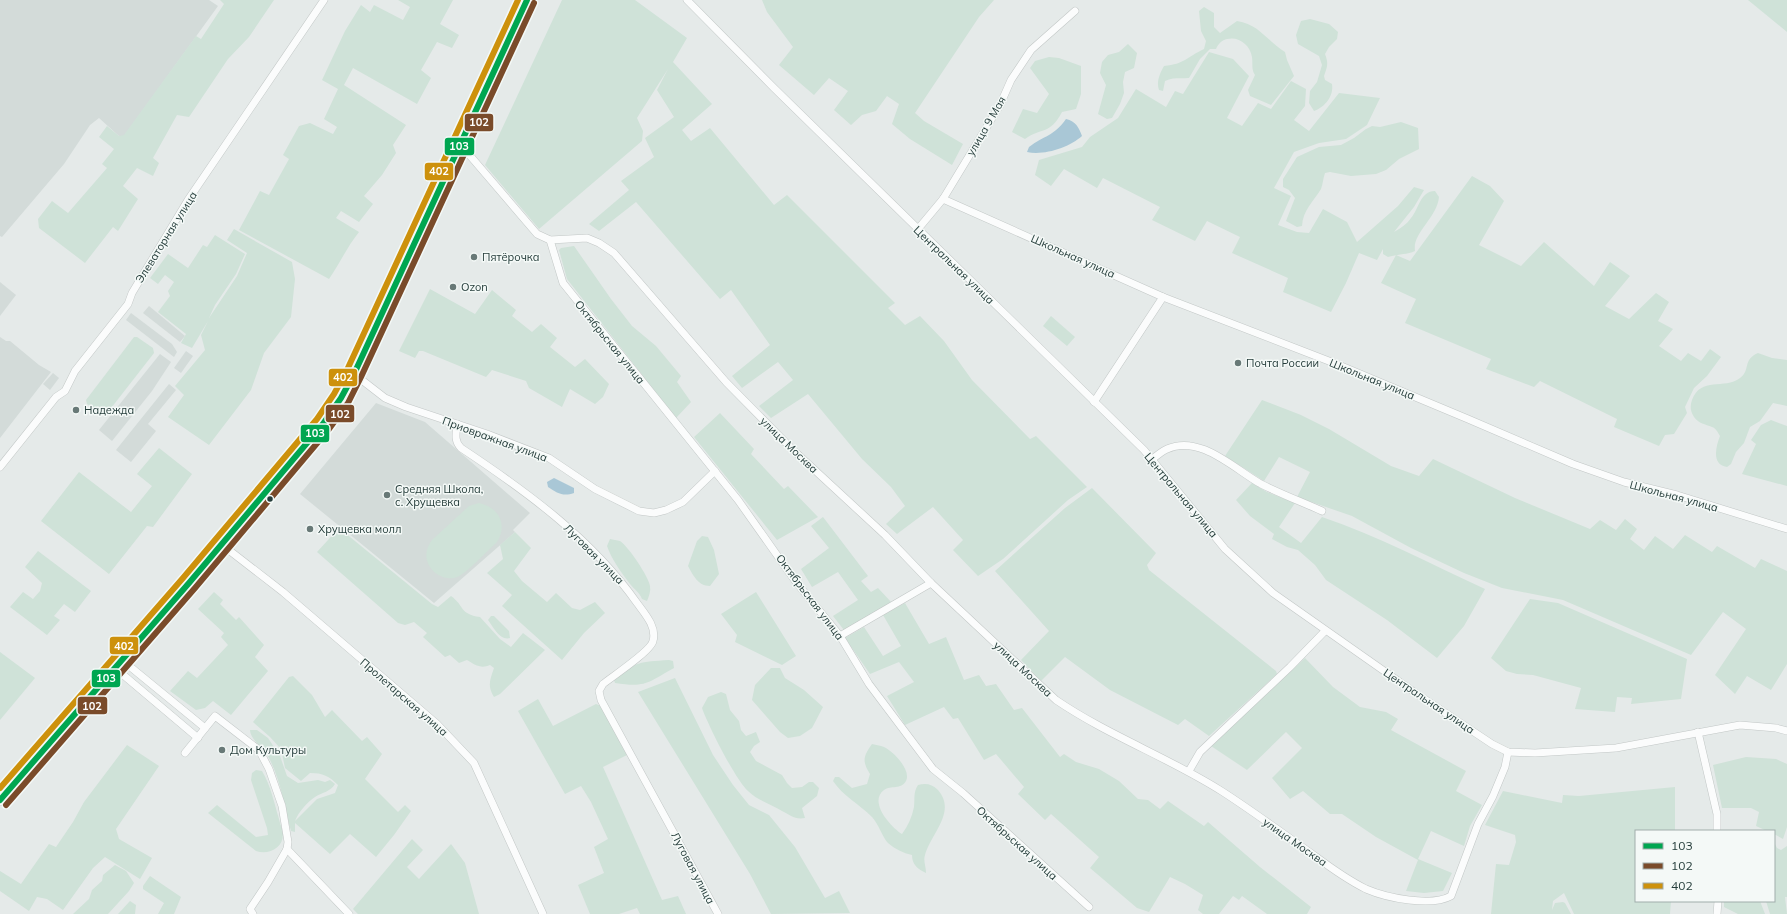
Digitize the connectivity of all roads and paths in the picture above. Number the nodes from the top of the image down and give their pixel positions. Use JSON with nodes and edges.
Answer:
{"nodes":[{"id":1,"x":324,"y":0,"type":"edge"},
{"id":2,"x":528,"y":0,"type":"edge"},
{"id":3,"x":686,"y":0,"type":"edge"},
{"id":4,"x":1075,"y":10,"type":"dead end"},
{"id":5,"x":460,"y":144,"type":"junction"},
{"id":6,"x":943,"y":199,"type":"junction"},
{"id":7,"x":918,"y":229,"type":"junction"},
{"id":8,"x":550,"y":240,"type":"junction"},
{"id":9,"x":1163,"y":297,"type":"junction"},
{"id":10,"x":354,"y":374,"type":"junction"},
{"id":11,"x":1094,"y":402,"type":"junction"},
{"id":12,"x":457,"y":424,"type":"junction"},
{"id":13,"x":1152,"y":459,"type":"junction"},
{"id":14,"x":0,"y":467,"type":"edge"},
{"id":15,"x":715,"y":471,"type":"junction"},
{"id":16,"x":1322,"y":511,"type":"dead end"},
{"id":17,"x":1787,"y":529,"type":"edge"},
{"id":18,"x":221,"y":544,"type":"junction"},
{"id":19,"x":931,"y":583,"type":"junction"},
{"id":20,"x":1326,"y":631,"type":"junction"},
{"id":21,"x":840,"y":636,"type":"junction"},
{"id":22,"x":118,"y":664,"type":"junction"},
{"id":23,"x":205,"y":728,"type":"junction"},
{"id":24,"x":1787,"y":731,"type":"edge"},
{"id":25,"x":1698,"y":732,"type":"junction"},
{"id":26,"x":198,"y":738,"type":"junction"},
{"id":27,"x":1508,"y":752,"type":"junction"},
{"id":28,"x":185,"y":753,"type":"dead end"},
{"id":29,"x":1189,"y":771,"type":"junction"},
{"id":30,"x":0,"y":800,"type":"edge"},
{"id":31,"x":1717,"y":830,"type":"edge"},
{"id":32,"x":287,"y":849,"type":"junction"},
{"id":33,"x":1718,"y":902,"type":"edge"},
{"id":34,"x":1089,"y":907,"type":"dead end"},
{"id":35,"x":253,"y":914,"type":"edge"},
{"id":36,"x":349,"y":914,"type":"edge"},
{"id":37,"x":543,"y":914,"type":"edge"},
{"id":38,"x":718,"y":914,"type":"edge"},
{"id":39,"x":1717,"y":914,"type":"edge"}],
"edges":[{"from":1,"to":14,"type":"street","name":"Элеваторная улица"},
{"from":2,"to":5,"type":"main road"},
{"from":3,"to":7,"type":"street","name":"Центральная улица"},
{"from":4,"to":6,"type":"street","name":"улица 9 Мая"},
{"from":5,"to":8,"type":"street"},
{"from":5,"to":10,"type":"main road"},
{"from":6,"to":7,"type":"street","name":"улица 9 Мая"},
{"from":6,"to":9,"type":"street","name":"Школьная улица"},
{"from":7,"to":11,"type":"street","name":"Центральная улица"},
{"from":8,"to":15,"type":"street","name":"Октябрьская улица"},
{"from":8,"to":19,"type":"street","name":"улица Москва"},
{"from":9,"to":11,"type":"street"},
{"from":9,"to":17,"type":"street","name":"Школьная улица"},
{"from":10,"to":12,"type":"street","name":"Приовражная улица"},
{"from":10,"to":18,"type":"main road"},
{"from":11,"to":13,"type":"street","name":"Центральная улица"},
{"from":12,"to":15,"type":"street","name":"Приовражная улица"},
{"from":12,"to":38,"type":"street","name":"Луговая улица"},
{"from":13,"to":16,"type":"street"},
{"from":13,"to":20,"type":"street","name":"Центральная улица"},
{"from":15,"to":21,"type":"street","name":"Октябрьская улица"},
{"from":18,"to":22,"type":"main road"},
{"from":18,"to":37,"type":"street","name":"Пролетарская улица"},
{"from":19,"to":21,"type":"street"},
{"from":19,"to":29,"type":"street","name":"улица Москва"},
{"from":20,"to":27,"type":"street","name":"Центральная улица"},
{"from":20,"to":29,"type":"street"},
{"from":21,"to":34,"type":"street","name":"Октябрьская улица"},
{"from":22,"to":23,"type":"street"},
{"from":22,"to":26,"type":"street"},
{"from":22,"to":30,"type":"main road"},
{"from":23,"to":26,"type":"street"},
{"from":23,"to":32,"type":"street"},
{"from":24,"to":25,"type":"street","name":"Центральная улица"},
{"from":25,"to":27,"type":"street","name":"Центральная улица"},
{"from":25,"to":31,"type":"street"},
{"from":26,"to":28,"type":"street"},
{"from":27,"to":29,"type":"street","name":"улица Москва"},
{"from":32,"to":35,"type":"street"},
{"from":32,"to":36,"type":"street"},
{"from":33,"to":39,"type":"street"}]}
